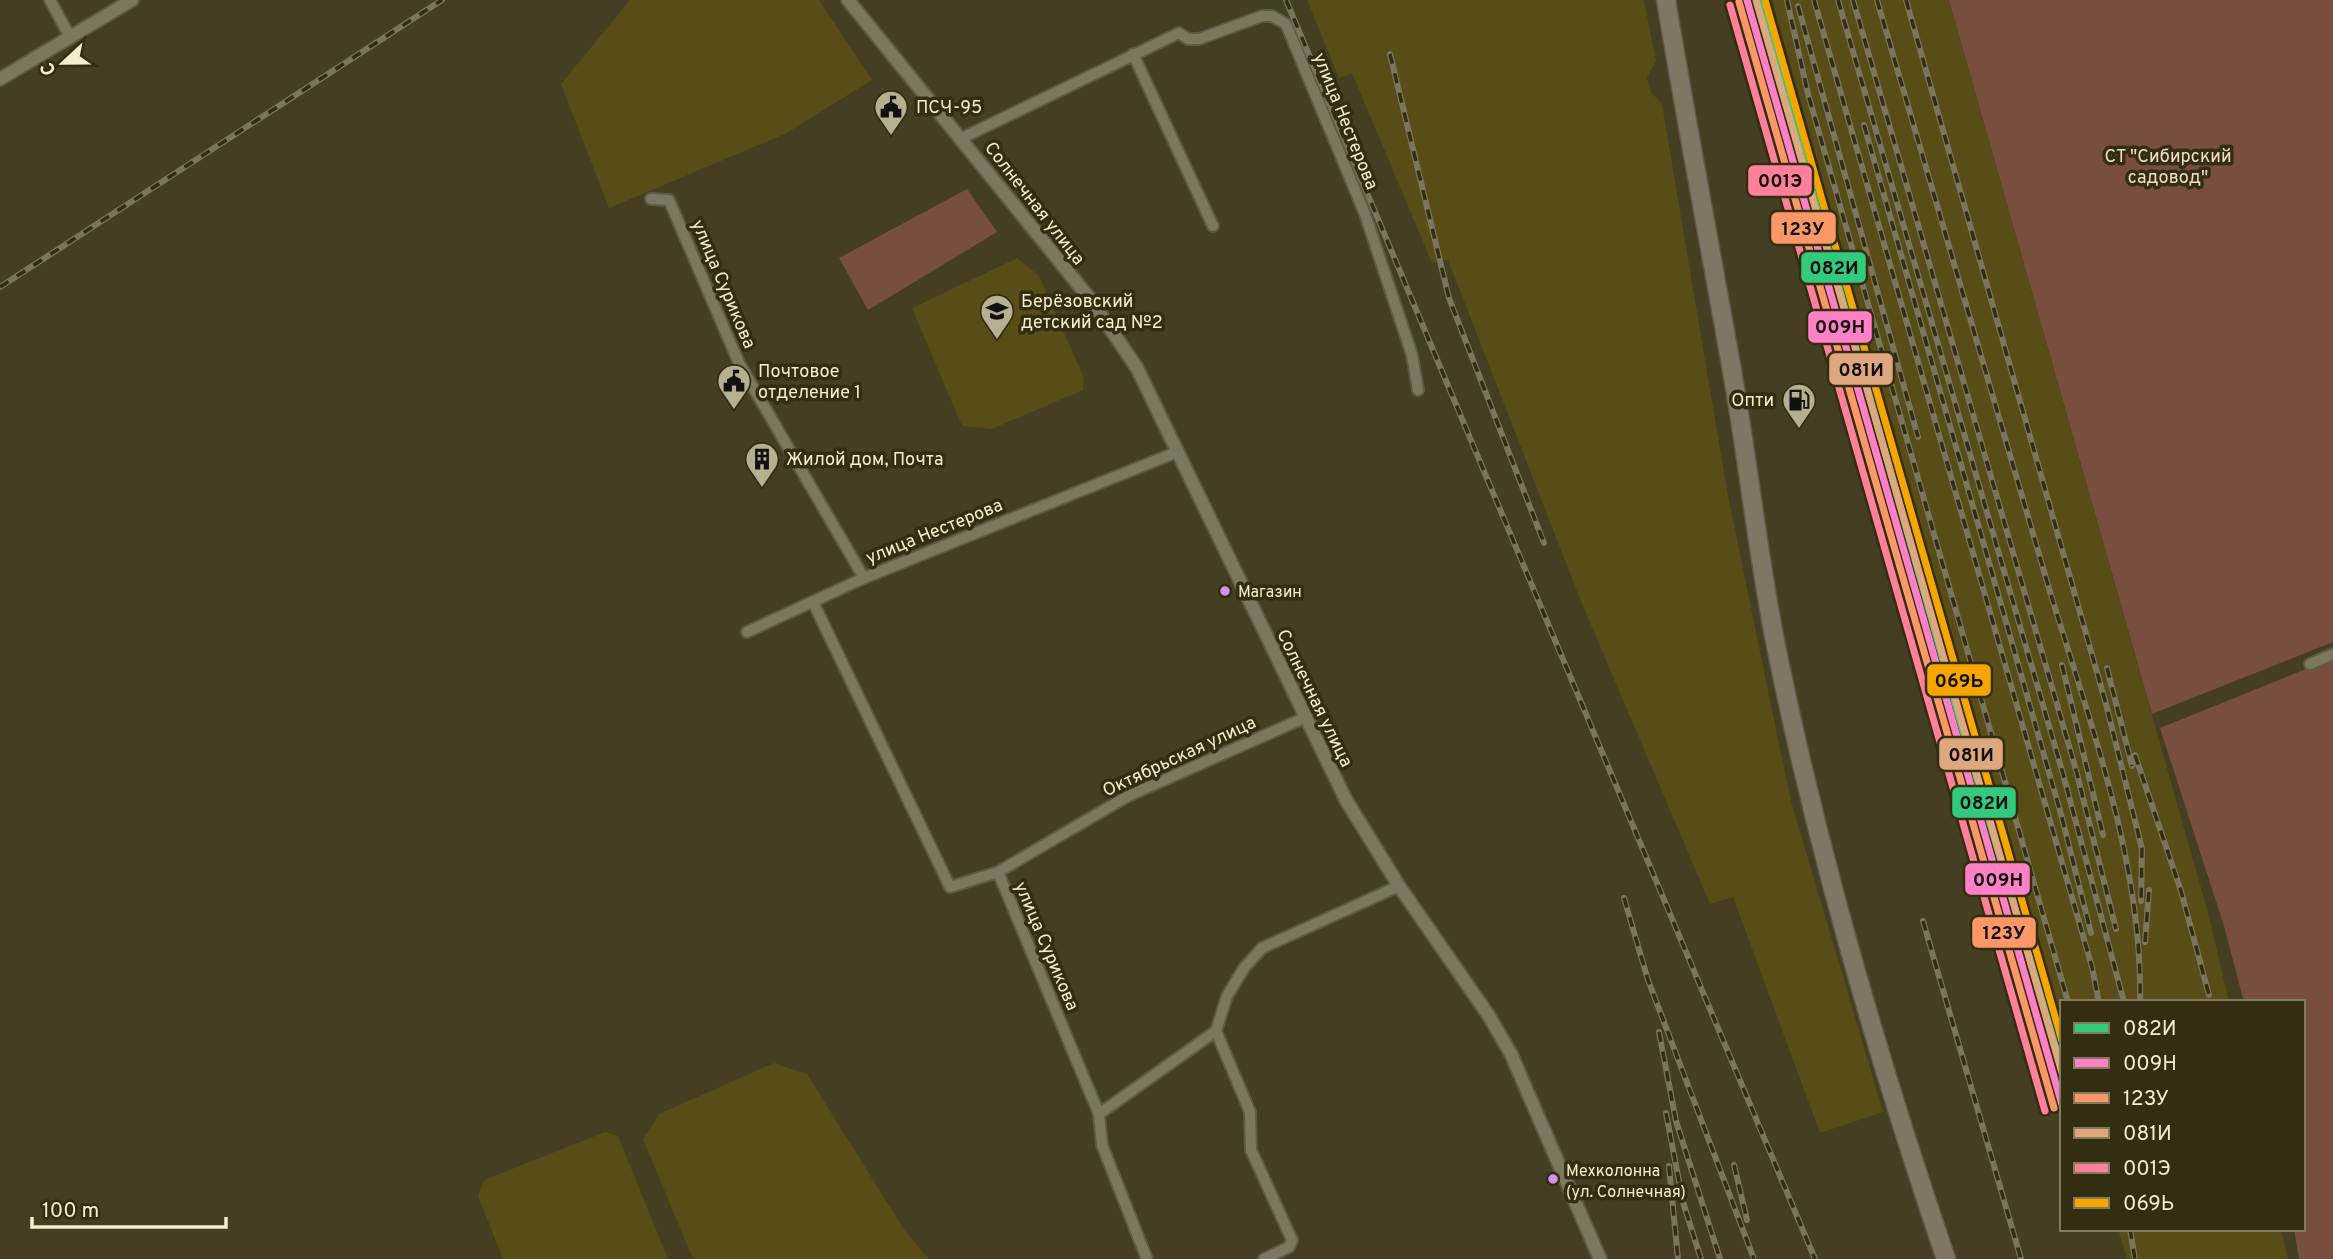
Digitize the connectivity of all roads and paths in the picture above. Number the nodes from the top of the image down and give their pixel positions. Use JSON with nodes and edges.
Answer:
{"nodes":[{"id":1,"x":50,"y":0,"type":"edge"},
{"id":2,"x":132,"y":0,"type":"edge"},
{"id":3,"x":848,"y":0,"type":"edge"},
{"id":4,"x":1666,"y":0,"type":"edge"},
{"id":5,"x":70,"y":37,"type":"junction"},
{"id":6,"x":1133,"y":54,"type":"junction"},
{"id":7,"x":0,"y":79,"type":"edge"},
{"id":8,"x":962,"y":138,"type":"junction"},
{"id":9,"x":651,"y":199,"type":"dead end"},
{"id":10,"x":1213,"y":226,"type":"dead end"},
{"id":11,"x":1418,"y":390,"type":"dead end"},
{"id":12,"x":1177,"y":452,"type":"junction"},
{"id":13,"x":864,"y":578,"type":"junction"},
{"id":14,"x":813,"y":602,"type":"junction"},
{"id":15,"x":747,"y":632,"type":"dead end"},
{"id":16,"x":2333,"y":654,"type":"edge"},
{"id":17,"x":2310,"y":664,"type":"dead end"},
{"id":18,"x":1304,"y":718,"type":"junction"},
{"id":19,"x":998,"y":872,"type":"junction"},
{"id":20,"x":1399,"y":886,"type":"junction"},
{"id":21,"x":1216,"y":1031,"type":"junction"},
{"id":22,"x":1098,"y":1114,"type":"junction"},
{"id":23,"x":1147,"y":1259,"type":"edge"},
{"id":24,"x":1264,"y":1259,"type":"edge"},
{"id":25,"x":1600,"y":1259,"type":"edge"},
{"id":26,"x":1946,"y":1259,"type":"edge"}],
"edges":[{"from":1,"to":5,"type":"street"},
{"from":2,"to":5,"type":"street"},
{"from":3,"to":8,"type":"street","name":"Солнечная улица"},
{"from":4,"to":26,"type":"highway"},
{"from":5,"to":7,"type":"street"},
{"from":6,"to":8,"type":"street","name":"улица Нестерова"},
{"from":6,"to":10,"type":"street"},
{"from":6,"to":11,"type":"street","name":"улица Нестерова"},
{"from":8,"to":12,"type":"street","name":"Солнечная улица"},
{"from":9,"to":13,"type":"street","name":"улица Сурикова"},
{"from":12,"to":13,"type":"street","name":"улица Нестерова"},
{"from":12,"to":18,"type":"street","name":"Солнечная улица"},
{"from":13,"to":14,"type":"street","name":"улица Нестерова"},
{"from":14,"to":15,"type":"street","name":"улица Нестерова"},
{"from":14,"to":19,"type":"street","name":"улица Сурикова"},
{"from":16,"to":17,"type":"street"},
{"from":18,"to":19,"type":"street","name":"Октябрьская улица"},
{"from":18,"to":20,"type":"street","name":"Солнечная улица"},
{"from":19,"to":22,"type":"street","name":"улица Сурикова"},
{"from":20,"to":21,"type":"street"},
{"from":20,"to":25,"type":"street","name":"Солнечная улица"},
{"from":21,"to":22,"type":"street"},
{"from":21,"to":24,"type":"street"},
{"from":22,"to":23,"type":"street","name":"улица Сурикова"}]}
